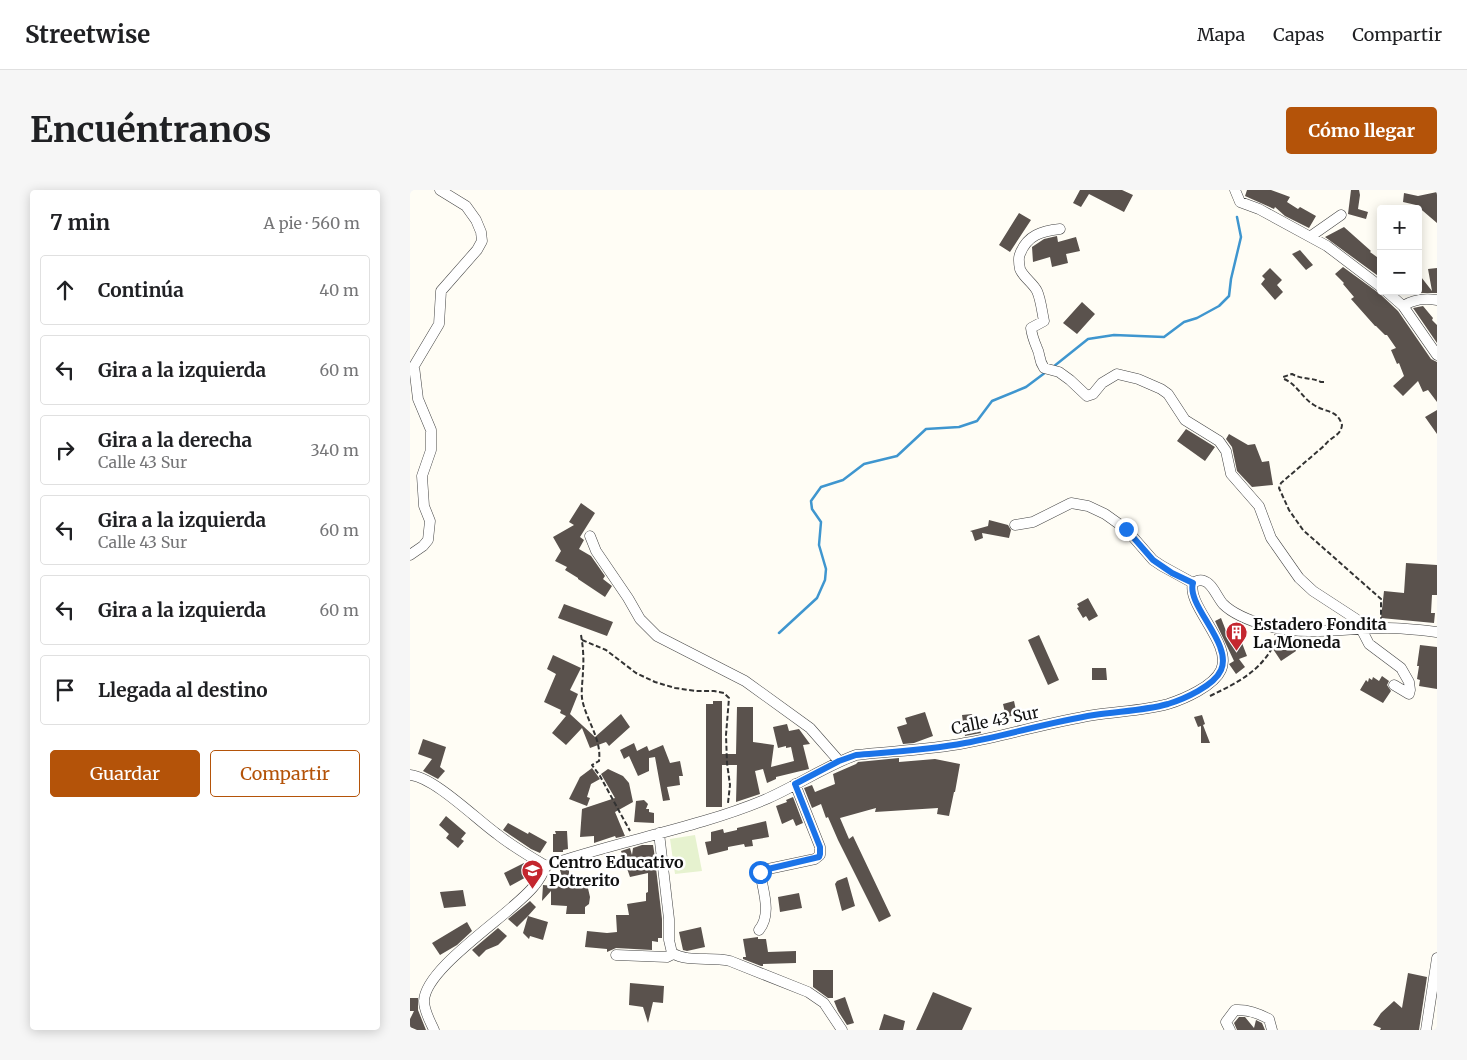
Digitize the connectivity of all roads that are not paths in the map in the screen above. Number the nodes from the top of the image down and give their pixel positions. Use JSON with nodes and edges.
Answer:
{"nodes":[{"id":1,"x":440,"y":190,"type":"edge"},
{"id":2,"x":1235,"y":190,"type":"edge"},
{"id":3,"x":1341,"y":214,"type":"dead end"},
{"id":4,"x":1060,"y":229,"type":"dead end"},
{"id":5,"x":1311,"y":236,"type":"junction"},
{"id":6,"x":1377,"y":284,"type":"edge"},
{"id":7,"x":1390,"y":295,"type":"edge"},
{"id":8,"x":1437,"y":300,"type":"edge"},
{"id":9,"x":1402,"y":306,"type":"junction"},
{"id":10,"x":1437,"y":355,"type":"edge"},
{"id":11,"x":1015,"y":525,"type":"dead end"},
{"id":12,"x":590,"y":536,"type":"dead end"},
{"id":13,"x":410,"y":556,"type":"edge"},
{"id":14,"x":1193,"y":583,"type":"junction"},
{"id":15,"x":1361,"y":629,"type":"junction"},
{"id":16,"x":1437,"y":632,"type":"edge"},
{"id":17,"x":1394,"y":685,"type":"dead end"},
{"id":18,"x":839,"y":761,"type":"junction"},
{"id":19,"x":410,"y":775,"type":"edge"},
{"id":20,"x":795,"y":784,"type":"junction"},
{"id":21,"x":659,"y":834,"type":"junction"},
{"id":22,"x":546,"y":866,"type":"junction"},
{"id":23,"x":759,"y":930,"type":"dead end"},
{"id":24,"x":672,"y":953,"type":"junction"},
{"id":25,"x":616,"y":955,"type":"dead end"},
{"id":26,"x":1437,"y":958,"type":"edge"},
{"id":27,"x":1272,"y":1027,"type":"edge"},
{"id":28,"x":434,"y":1030,"type":"edge"},
{"id":29,"x":842,"y":1030,"type":"edge"},
{"id":30,"x":1230,"y":1030,"type":"edge"},
{"id":31,"x":1426,"y":1030,"type":"edge"}],
"edges":[{"from":1,"to":13,"type":"street"},
{"from":2,"to":5,"type":"street"},
{"from":3,"to":5,"type":"street"},
{"from":4,"to":15,"type":"street"},
{"from":5,"to":6,"type":"street"},
{"from":7,"to":9,"type":"street"},
{"from":8,"to":9,"type":"street"},
{"from":9,"to":10,"type":"street"},
{"from":11,"to":14,"type":"street"},
{"from":12,"to":18,"type":"street"},
{"from":14,"to":15,"type":"street"},
{"from":14,"to":18,"type":"street","name":"Calle 43 Sur"},
{"from":15,"to":16,"type":"street"},
{"from":15,"to":17,"type":"street"},
{"from":18,"to":20,"type":"street","name":"Calle 43 Sur"},
{"from":19,"to":22,"type":"street"},
{"from":20,"to":21,"type":"street","name":"Calle 43 Sur"},
{"from":20,"to":23,"type":"street"},
{"from":21,"to":22,"type":"street","name":"Calle 43 Sur"},
{"from":21,"to":24,"type":"street"},
{"from":22,"to":28,"type":"street"},
{"from":24,"to":25,"type":"street"},
{"from":24,"to":29,"type":"street"},
{"from":26,"to":31,"type":"street"},
{"from":27,"to":30,"type":"street"}]}
